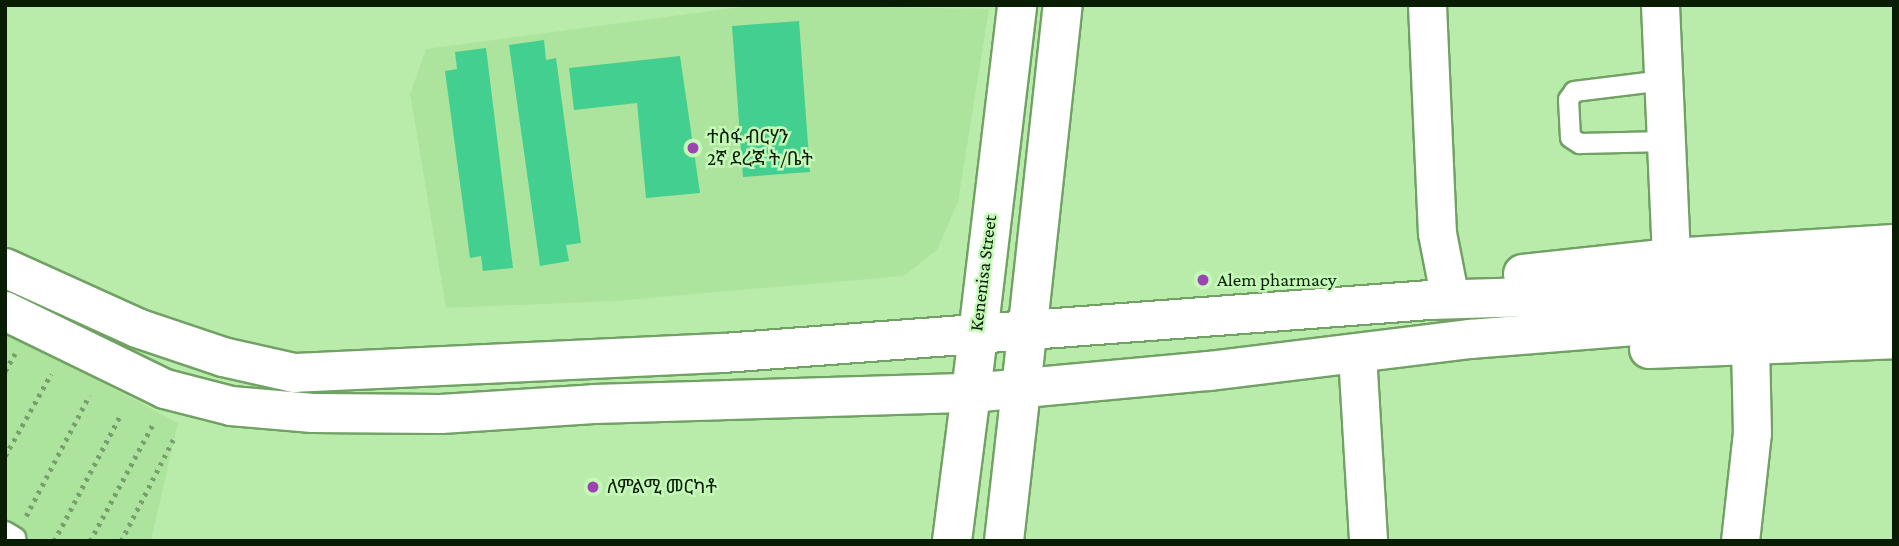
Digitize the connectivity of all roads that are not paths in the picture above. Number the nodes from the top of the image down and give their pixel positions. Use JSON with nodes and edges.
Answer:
{"nodes":[{"id":1,"x":1017,"y":5,"type":"edge"},
{"id":2,"x":1063,"y":5,"type":"edge"},
{"id":3,"x":1427,"y":5,"type":"edge"},
{"id":4,"x":1660,"y":5,"type":"edge"},
{"id":5,"x":1663,"y":80,"type":"junction"},
{"id":6,"x":1666,"y":141,"type":"junction"},
{"id":7,"x":1894,"y":244,"type":"edge"},
{"id":8,"x":5,"y":268,"type":"edge"},
{"id":9,"x":1894,"y":275,"type":"edge"},
{"id":10,"x":1668,"y":291,"type":"junction"},
{"id":11,"x":1439,"y":295,"type":"junction"},
{"id":12,"x":1894,"y":306,"type":"edge"},
{"id":13,"x":5,"y":311,"type":"edge"},
{"id":14,"x":1025,"y":329,"type":"junction"},
{"id":15,"x":975,"y":332,"type":"junction"},
{"id":16,"x":1894,"y":339,"type":"edge"},
{"id":17,"x":1436,"y":343,"type":"junction"},
{"id":18,"x":1751,"y":345,"type":"junction"},
{"id":19,"x":1357,"y":354,"type":"junction"},
{"id":20,"x":590,"y":359,"type":"junction"},
{"id":21,"x":1021,"y":389,"type":"junction"},
{"id":22,"x":971,"y":393,"type":"junction"},
{"id":23,"x":594,"y":404,"type":"junction"},
{"id":24,"x":953,"y":541,"type":"edge"},
{"id":25,"x":1004,"y":541,"type":"edge"},
{"id":26,"x":1368,"y":541,"type":"edge"},
{"id":27,"x":1740,"y":541,"type":"edge"}],
"edges":[{"from":1,"to":15,"type":"main road","name":"Kenenisa Street"},
{"from":2,"to":14,"type":"main road"},
{"from":3,"to":11,"type":"street"},
{"from":4,"to":5,"type":"street"},
{"from":5,"to":6,"type":"street"},
{"from":5,"to":6,"type":"lane"},
{"from":6,"to":10,"type":"street"},
{"from":7,"to":10,"type":"main road"},
{"from":8,"to":20,"type":"main road"},
{"from":9,"to":10,"type":"main road"},
{"from":10,"to":11,"type":"main road"},
{"from":10,"to":12,"type":"main road"},
{"from":10,"to":17,"type":"main road"},
{"from":11,"to":14,"type":"main road"},
{"from":13,"to":23,"type":"main road"},
{"from":14,"to":15,"type":"main road"},
{"from":14,"to":21,"type":"main road"},
{"from":15,"to":20,"type":"main road"},
{"from":15,"to":22,"type":"main road","name":"Kenenisa Street"},
{"from":16,"to":18,"type":"main road"},
{"from":17,"to":18,"type":"main road"},
{"from":17,"to":19,"type":"main road"},
{"from":18,"to":27,"type":"street"},
{"from":19,"to":21,"type":"main road"},
{"from":19,"to":26,"type":"street"},
{"from":20,"to":23,"type":"main road"},
{"from":21,"to":22,"type":"main road"},
{"from":21,"to":25,"type":"main road"},
{"from":22,"to":23,"type":"main road"},
{"from":22,"to":24,"type":"main road","name":"Kenenisa Street"}]}
